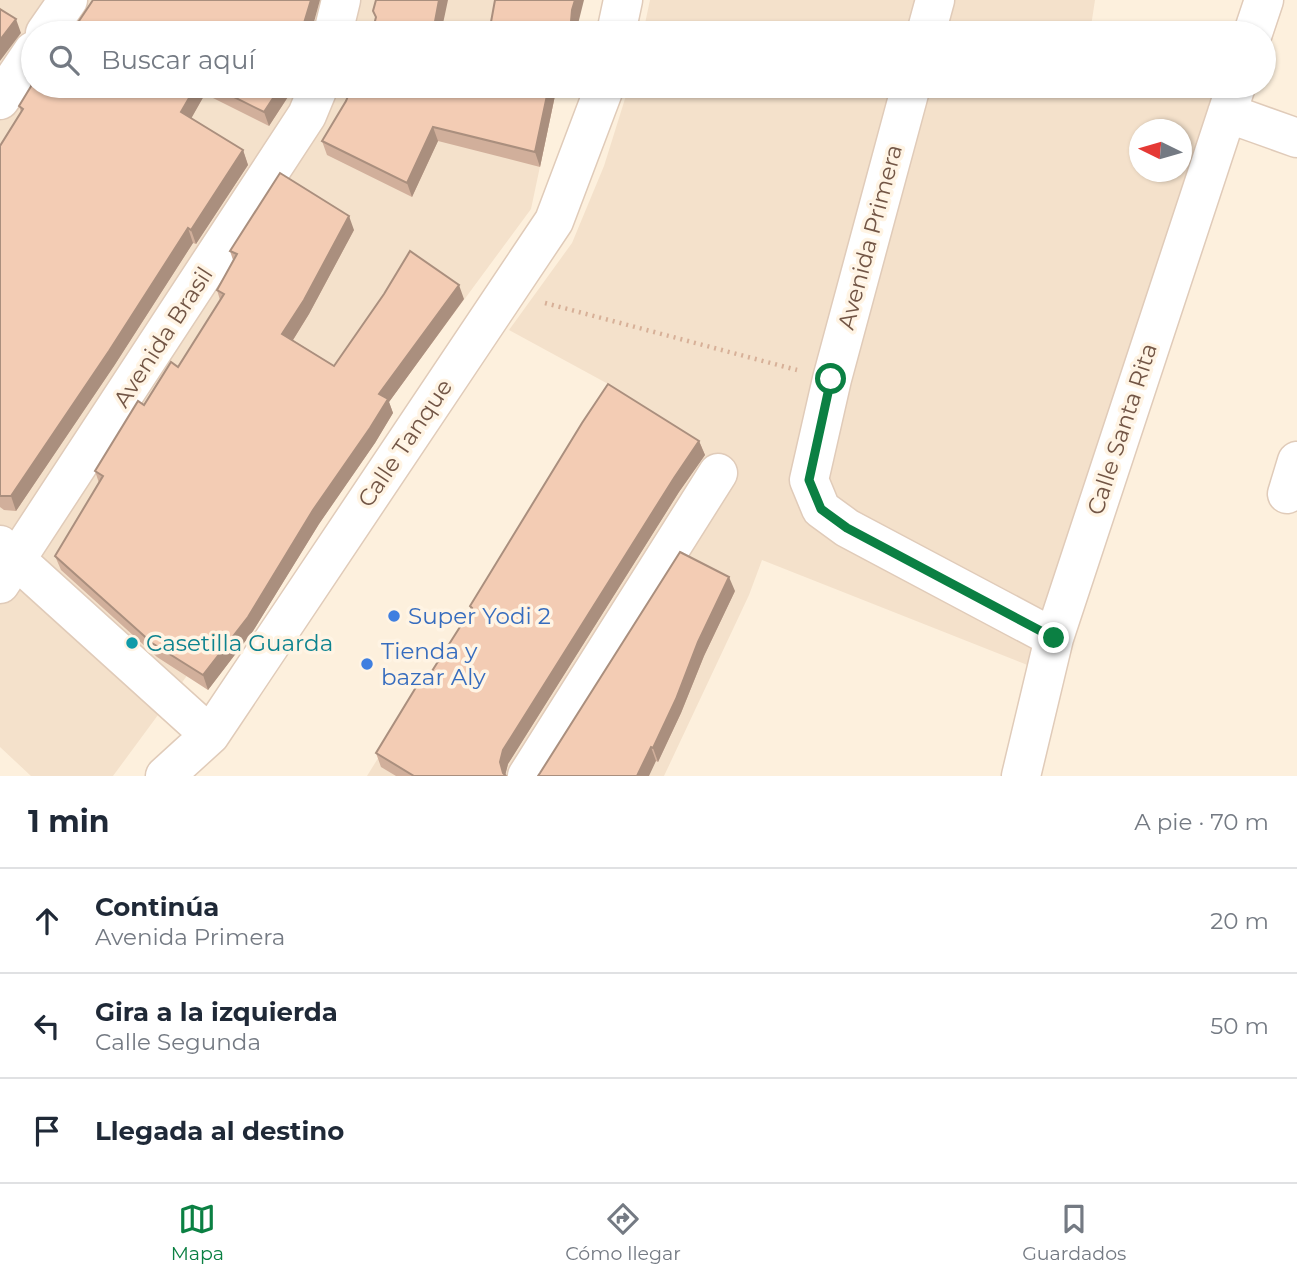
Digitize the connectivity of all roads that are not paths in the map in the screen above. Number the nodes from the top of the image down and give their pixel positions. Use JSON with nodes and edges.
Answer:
{"nodes":[{"id":1,"x":68,"y":0,"type":"edge"},
{"id":2,"x":341,"y":0,"type":"edge"},
{"id":3,"x":623,"y":0,"type":"edge"},
{"id":4,"x":935,"y":0,"type":"edge"},
{"id":5,"x":1264,"y":0,"type":"edge"},
{"id":6,"x":53,"y":21,"type":"edge"},
{"id":7,"x":336,"y":21,"type":"edge"},
{"id":8,"x":619,"y":21,"type":"edge"},
{"id":9,"x":929,"y":21,"type":"edge"},
{"id":10,"x":1257,"y":21,"type":"edge"},
{"id":11,"x":21,"y":69,"type":"edge"},
{"id":12,"x":314,"y":98,"type":"edge"},
{"id":13,"x":600,"y":98,"type":"edge"},
{"id":14,"x":908,"y":98,"type":"edge"},
{"id":15,"x":1231,"y":99,"type":"edge"},
{"id":16,"x":0,"y":100,"type":"edge"},
{"id":17,"x":1297,"y":138,"type":"edge"},
{"id":18,"x":718,"y":472,"type":"dead end"},
{"id":19,"x":6,"y":563,"type":"edge"},
{"id":20,"x":1054,"y":638,"type":"junction"},
{"id":21,"x":210,"y":735,"type":"junction"},
{"id":22,"x":165,"y":776,"type":"edge"},
{"id":23,"x":527,"y":776,"type":"edge"},
{"id":24,"x":1021,"y":776,"type":"edge"}],
"edges":[{"from":1,"to":6,"type":"street"},
{"from":2,"to":7,"type":"street"},
{"from":3,"to":8,"type":"street"},
{"from":4,"to":9,"type":"street"},
{"from":5,"to":10,"type":"street"},
{"from":11,"to":16,"type":"street"},
{"from":12,"to":19,"type":"street","name":"Avenida Brasil"},
{"from":13,"to":21,"type":"street","name":"Calle Tanque"},
{"from":14,"to":20,"type":"street","name":"Avenida Primera"},
{"from":15,"to":17,"type":"street"},
{"from":15,"to":20,"type":"street","name":"Calle Santa Rita"},
{"from":18,"to":23,"type":"street"},
{"from":19,"to":21,"type":"street"},
{"from":20,"to":24,"type":"street","name":"Calle Santa Rita"},
{"from":21,"to":22,"type":"street","name":"Calle Tanque"}]}
